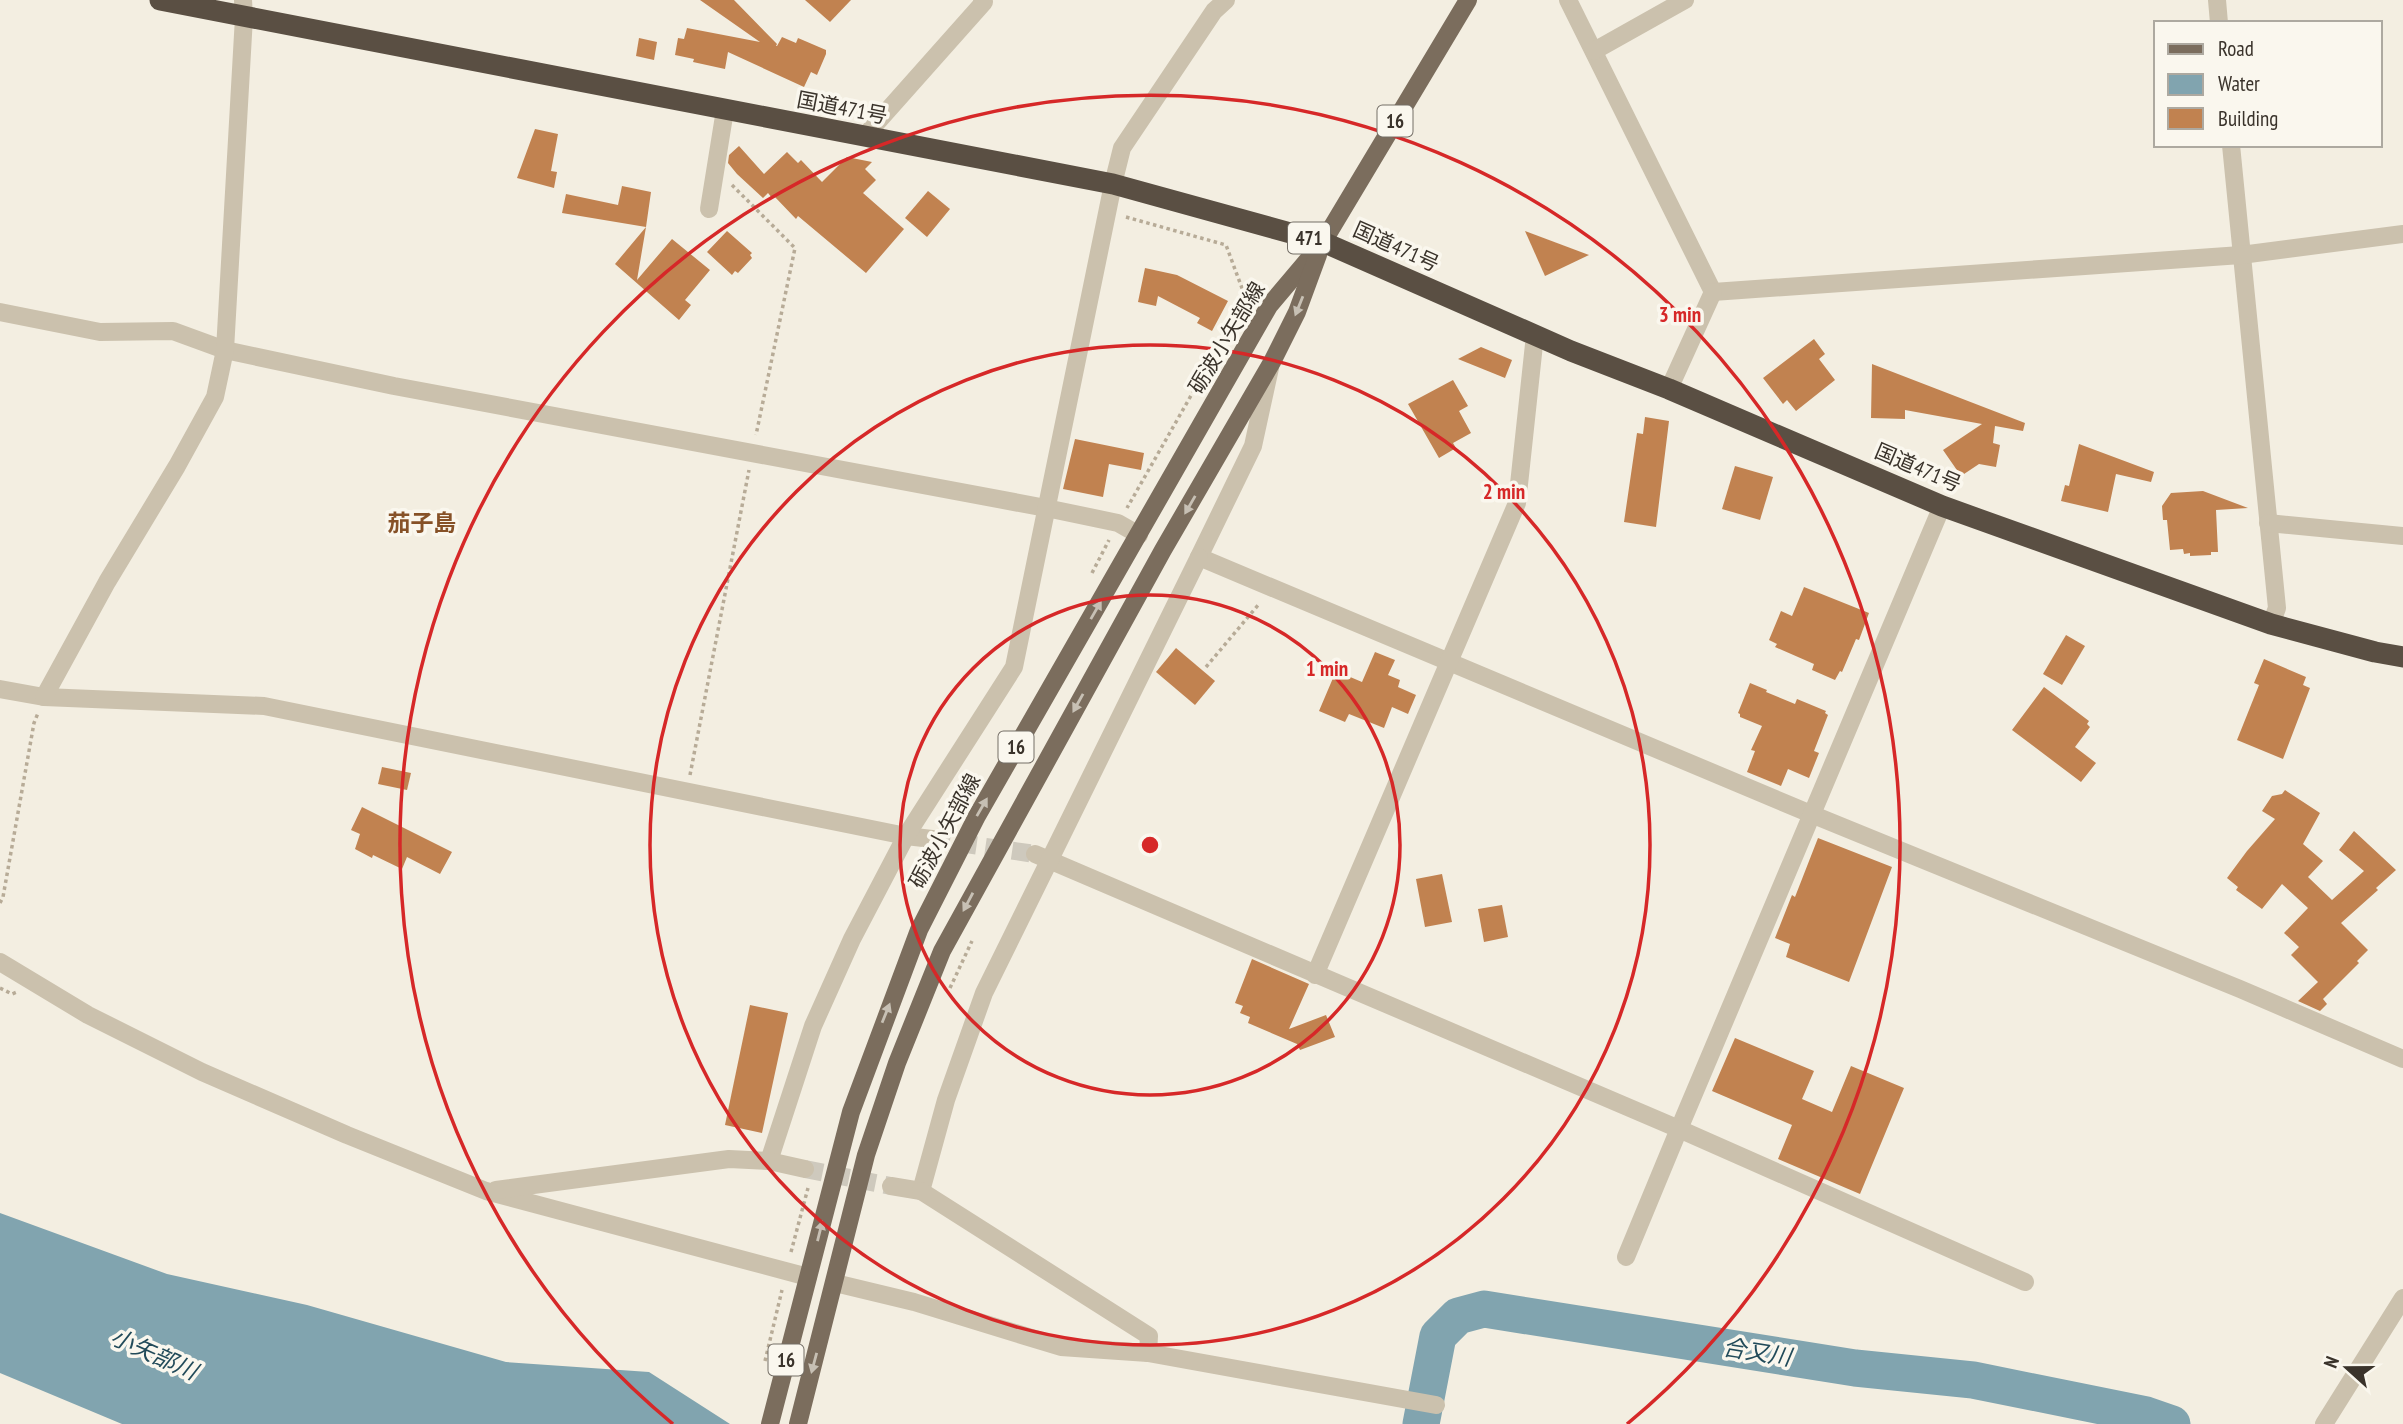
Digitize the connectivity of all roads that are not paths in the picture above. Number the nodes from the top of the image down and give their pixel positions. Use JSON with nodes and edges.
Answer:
{"nodes":[{"id":1,"x":160,"y":0,"type":"edge"},
{"id":2,"x":982,"y":0,"type":"edge"},
{"id":3,"x":1226,"y":0,"type":"edge"},
{"id":4,"x":1468,"y":0,"type":"edge"},
{"id":5,"x":1568,"y":0,"type":"edge"},
{"id":6,"x":1685,"y":0,"type":"edge"},
{"id":7,"x":2217,"y":0,"type":"edge"},
{"id":8,"x":244,"y":8,"type":"edge"},
{"id":9,"x":2219,"y":21,"type":"edge"},
{"id":10,"x":1594,"y":51,"type":"junction"},
{"id":11,"x":725,"y":110,"type":"junction"},
{"id":12,"x":864,"y":137,"type":"junction"},
{"id":13,"x":2231,"y":147,"type":"edge"},
{"id":14,"x":1113,"y":184,"type":"junction"},
{"id":15,"x":709,"y":209,"type":"dead end"},
{"id":16,"x":2403,"y":234,"type":"edge"},
{"id":17,"x":1323,"y":242,"type":"junction"},
{"id":18,"x":2241,"y":255,"type":"junction"},
{"id":19,"x":1713,"y":292,"type":"junction"},
{"id":20,"x":0,"y":312,"type":"edge"},
{"id":21,"x":1535,"y":335,"type":"junction"},
{"id":22,"x":225,"y":350,"type":"junction"},
{"id":23,"x":1272,"y":362,"type":"junction"},
{"id":24,"x":1669,"y":389,"type":"junction"},
{"id":25,"x":1942,"y":506,"type":"junction"},
{"id":26,"x":1046,"y":508,"type":"junction"},
{"id":27,"x":2268,"y":523,"type":"junction"},
{"id":28,"x":1139,"y":535,"type":"junction"},
{"id":29,"x":2403,"y":536,"type":"edge"},
{"id":30,"x":1199,"y":557,"type":"junction"},
{"id":31,"x":2271,"y":624,"type":"junction"},
{"id":32,"x":2403,"y":657,"type":"edge"},
{"id":33,"x":1449,"y":663,"type":"junction"},
{"id":34,"x":0,"y":689,"type":"edge"},
{"id":35,"x":44,"y":697,"type":"junction"},
{"id":36,"x":1811,"y":814,"type":"junction"},
{"id":37,"x":906,"y":836,"type":"junction"},
{"id":38,"x":932,"y":839,"type":"tunnel mouth"},
{"id":39,"x":1042,"y":857,"type":"junction"},
{"id":40,"x":0,"y":962,"type":"edge"},
{"id":41,"x":1315,"y":975,"type":"junction"},
{"id":42,"x":2403,"y":1059,"type":"edge"},
{"id":43,"x":1679,"y":1129,"type":"junction"},
{"id":44,"x":769,"y":1161,"type":"junction"},
{"id":45,"x":805,"y":1169,"type":"tunnel mouth"},
{"id":46,"x":891,"y":1186,"type":"tunnel mouth"},
{"id":47,"x":486,"y":1191,"type":"junction"},
{"id":48,"x":921,"y":1191,"type":"junction"},
{"id":49,"x":1626,"y":1257,"type":"dead end"},
{"id":50,"x":808,"y":1277,"type":"junction"},
{"id":51,"x":2025,"y":1282,"type":"dead end"},
{"id":52,"x":835,"y":1283,"type":"junction"},
{"id":53,"x":2403,"y":1298,"type":"edge"},
{"id":54,"x":1147,"y":1353,"type":"junction"},
{"id":55,"x":1436,"y":1405,"type":"dead end"},
{"id":56,"x":770,"y":1424,"type":"edge"},
{"id":57,"x":798,"y":1424,"type":"edge"},
{"id":58,"x":2324,"y":1424,"type":"edge"}],
"edges":[{"from":1,"to":8,"type":"highway","name":"国道471号","number":"471"},
{"from":2,"to":12,"type":"street"},
{"from":3,"to":14,"type":"street"},
{"from":4,"to":17,"type":"main road","name":"砺波小矢部線","number":"16"},
{"from":5,"to":10,"type":"street"},
{"from":6,"to":10,"type":"street"},
{"from":7,"to":9,"type":"street"},
{"from":8,"to":11,"type":"highway","name":"国道471号","number":"471"},
{"from":8,"to":22,"type":"street"},
{"from":10,"to":19,"type":"street"},
{"from":11,"to":12,"type":"highway","name":"国道471号","number":"471"},
{"from":11,"to":15,"type":"street"},
{"from":12,"to":14,"type":"highway","name":"国道471号","number":"471"},
{"from":13,"to":18,"type":"street"},
{"from":14,"to":17,"type":"highway","name":"国道471号","number":"471"},
{"from":14,"to":26,"type":"street"},
{"from":16,"to":18,"type":"street"},
{"from":17,"to":21,"type":"highway","name":"国道471号","number":"471"},
{"from":17,"to":23,"type":"main road","name":"砺波小矢部線","number":"16","one_way":true},
{"from":17,"to":28,"type":"main road","name":"砺波小矢部線","number":"16"},
{"from":18,"to":19,"type":"street"},
{"from":18,"to":27,"type":"street"},
{"from":19,"to":24,"type":"street"},
{"from":20,"to":22,"type":"street"},
{"from":21,"to":24,"type":"highway","name":"国道471号","number":"471"},
{"from":21,"to":33,"type":"street"},
{"from":22,"to":26,"type":"street"},
{"from":22,"to":35,"type":"street"},
{"from":23,"to":30,"type":"street"},
{"from":23,"to":52,"type":"main road","name":"砺波小矢部線","number":"16","one_way":true},
{"from":24,"to":25,"type":"highway","name":"国道471号","number":"471"},
{"from":25,"to":31,"type":"highway","name":"国道471号","number":"471"},
{"from":25,"to":36,"type":"street"},
{"from":26,"to":28,"type":"street"},
{"from":26,"to":37,"type":"street"},
{"from":27,"to":29,"type":"street"},
{"from":27,"to":31,"type":"street"},
{"from":50,"to":28,"type":"main road","name":"砺波小矢部線","number":"16","one_way":true},
{"from":30,"to":33,"type":"street"},
{"from":30,"to":39,"type":"street"},
{"from":31,"to":32,"type":"highway","name":"国道471号","number":"471"},
{"from":33,"to":36,"type":"street"},
{"from":33,"to":41,"type":"street"},
{"from":34,"to":35,"type":"street"},
{"from":35,"to":37,"type":"street"},
{"from":36,"to":42,"type":"street"},
{"from":36,"to":43,"type":"street"},
{"from":37,"to":38,"type":"street"},
{"from":37,"to":44,"type":"street"},
{"from":39,"to":41,"type":"street"},
{"from":39,"to":48,"type":"street"},
{"from":40,"to":47,"type":"street"},
{"from":41,"to":43,"type":"street"},
{"from":43,"to":49,"type":"street"},
{"from":43,"to":51,"type":"street"},
{"from":44,"to":45,"type":"street"},
{"from":44,"to":47,"type":"street"},
{"from":46,"to":48,"type":"street"},
{"from":47,"to":50,"type":"street"},
{"from":48,"to":54,"type":"street"},
{"from":50,"to":56,"type":"main road","name":"砺波小矢部線","number":"16"},
{"from":52,"to":54,"type":"street"},
{"from":52,"to":57,"type":"main road","name":"砺波小矢部線","number":"16","one_way":true},
{"from":53,"to":58,"type":"street"},
{"from":54,"to":55,"type":"street"}]}
